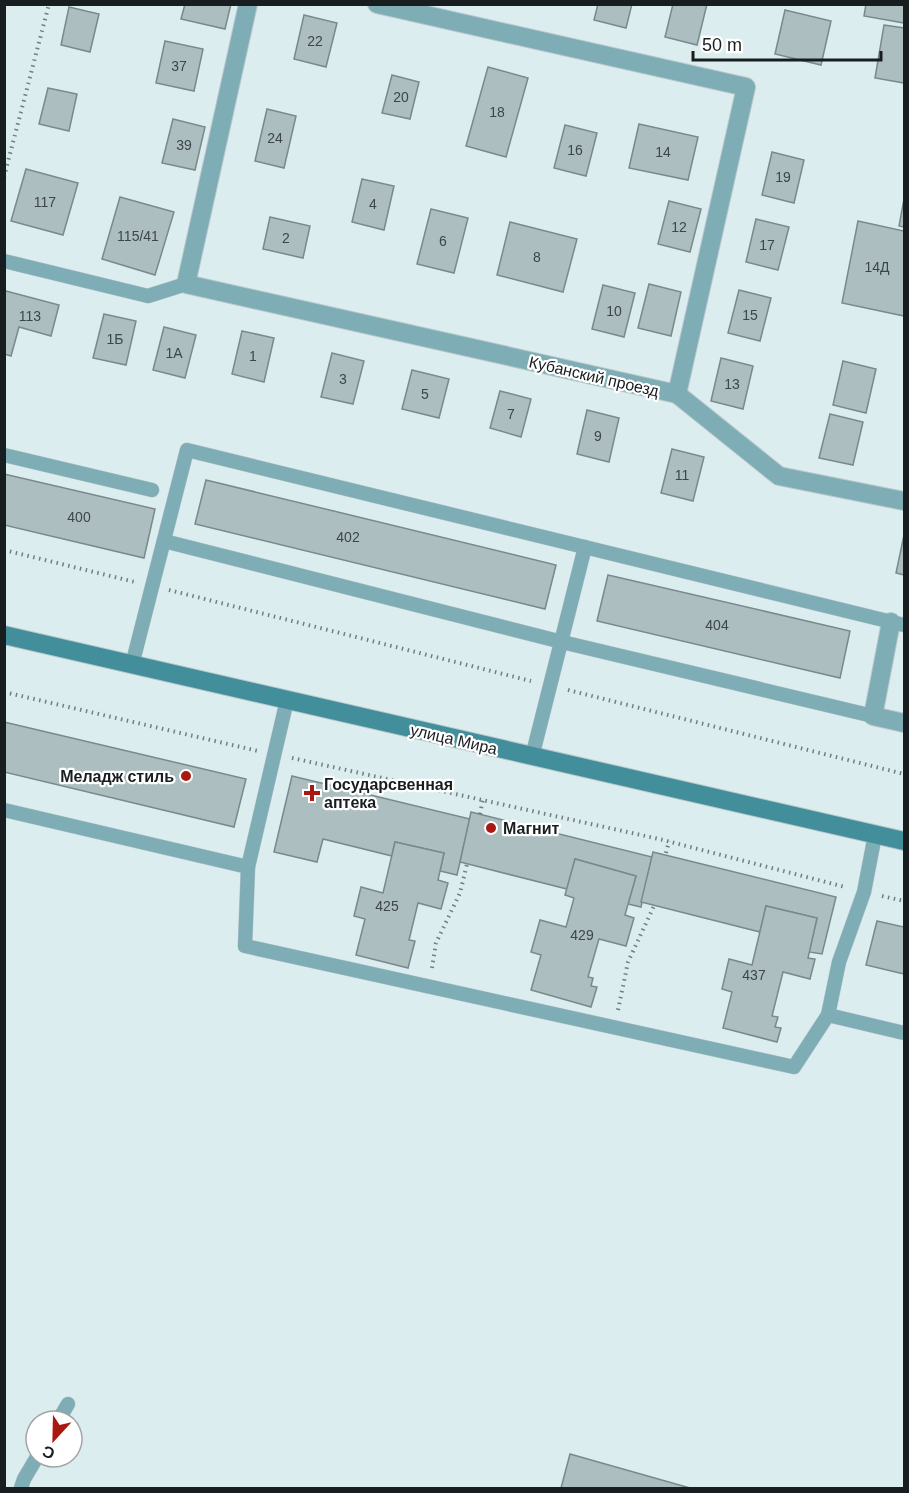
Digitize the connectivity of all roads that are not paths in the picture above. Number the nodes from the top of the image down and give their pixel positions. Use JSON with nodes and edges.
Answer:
{"nodes":[{"id":1,"x":248,"y":4,"type":"edge"},
{"id":2,"x":376,"y":4,"type":"edge"},
{"id":3,"x":4,"y":261,"type":"edge"},
{"id":4,"x":186,"y":284,"type":"junction"},
{"id":5,"x":677,"y":394,"type":"junction"},
{"id":6,"x":4,"y":455,"type":"edge"},
{"id":7,"x":152,"y":490,"type":"dead end"},
{"id":8,"x":904,"y":501,"type":"edge"},
{"id":9,"x":164,"y":541,"type":"junction"},
{"id":10,"x":585,"y":547,"type":"junction"},
{"id":11,"x":898,"y":623,"type":"edge"},
{"id":12,"x":4,"y":635,"type":"edge"},
{"id":13,"x":562,"y":642,"type":"junction"},
{"id":14,"x":132,"y":666,"type":"junction"},
{"id":15,"x":287,"y":700,"type":"junction"},
{"id":16,"x":873,"y":716,"type":"junction"},
{"id":17,"x":904,"y":723,"type":"edge"},
{"id":18,"x":532,"y":757,"type":"junction"},
{"id":19,"x":4,"y":810,"type":"edge"},
{"id":20,"x":875,"y":835,"type":"junction"},
{"id":21,"x":904,"y":839,"type":"edge"},
{"id":22,"x":248,"y":867,"type":"junction"},
{"id":23,"x":828,"y":1015,"type":"junction"},
{"id":24,"x":904,"y":1033,"type":"edge"},
{"id":25,"x":68,"y":1404,"type":"dead end"},
{"id":26,"x":65,"y":1409,"type":"edge"},
{"id":27,"x":30,"y":1469,"type":"edge"},
{"id":28,"x":21,"y":1488,"type":"edge"}],
"edges":[{"from":1,"to":4,"type":"street"},
{"from":2,"to":5,"type":"street","name":"Кубанский проезд"},
{"from":3,"to":4,"type":"lane"},
{"from":4,"to":5,"type":"street","name":"Кубанский проезд"},
{"from":5,"to":8,"type":"street"},
{"from":6,"to":7,"type":"lane"},
{"from":9,"to":10,"type":"lane"},
{"from":9,"to":13,"type":"lane"},
{"from":9,"to":14,"type":"lane"},
{"from":10,"to":11,"type":"lane"},
{"from":10,"to":13,"type":"lane"},
{"from":11,"to":16,"type":"street"},
{"from":12,"to":14,"type":"main road","name":"улица Мира"},
{"from":13,"to":16,"type":"lane"},
{"from":13,"to":18,"type":"lane"},
{"from":14,"to":15,"type":"main road","name":"улица Мира"},
{"from":15,"to":18,"type":"main road","name":"улица Мира"},
{"from":15,"to":22,"type":"lane"},
{"from":16,"to":17,"type":"street"},
{"from":18,"to":20,"type":"main road","name":"улица Мира"},
{"from":19,"to":22,"type":"lane"},
{"from":20,"to":21,"type":"main road","name":"улица Мира"},
{"from":20,"to":23,"type":"lane"},
{"from":22,"to":23,"type":"lane"},
{"from":23,"to":24,"type":"lane"},
{"from":25,"to":26,"type":"lane"},
{"from":27,"to":28,"type":"lane"}]}
